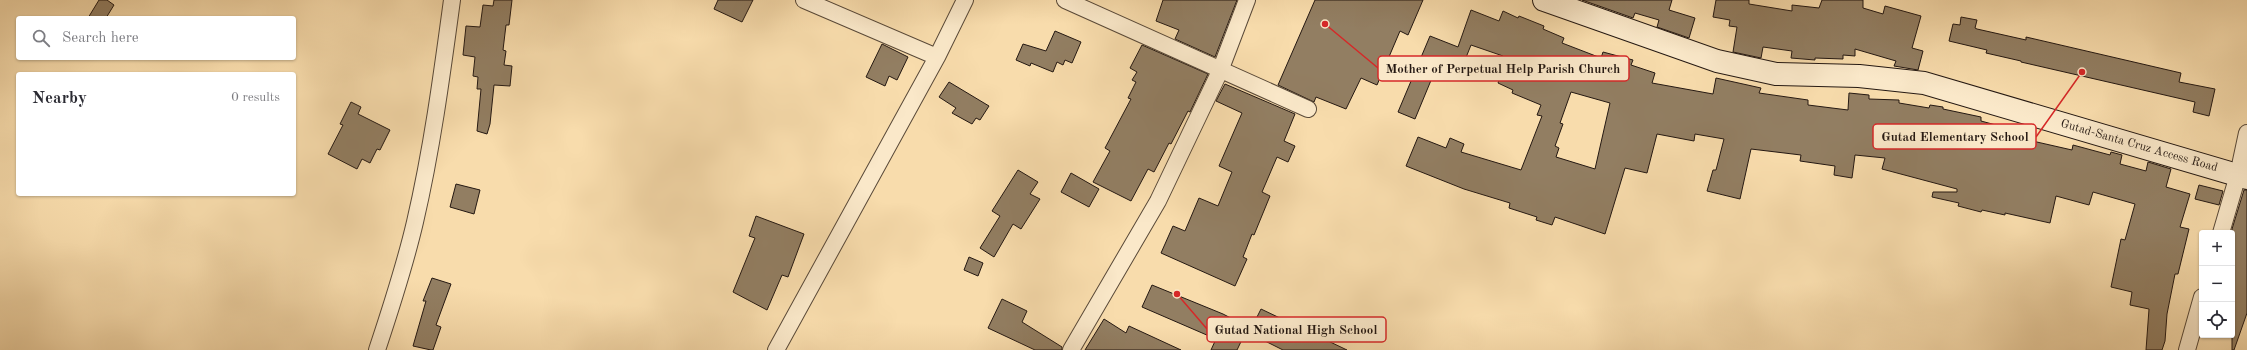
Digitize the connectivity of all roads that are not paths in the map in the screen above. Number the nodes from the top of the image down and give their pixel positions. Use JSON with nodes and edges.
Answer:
{"nodes":[{"id":1,"x":452,"y":0,"type":"edge"},
{"id":2,"x":804,"y":0,"type":"edge"},
{"id":3,"x":965,"y":0,"type":"edge"},
{"id":4,"x":1065,"y":0,"type":"edge"},
{"id":5,"x":1247,"y":0,"type":"edge"},
{"id":6,"x":1544,"y":0,"type":"edge"},
{"id":7,"x":937,"y":57,"type":"junction"},
{"id":8,"x":1220,"y":71,"type":"junction"},
{"id":9,"x":1308,"y":109,"type":"dead end"},
{"id":10,"x":2247,"y":133,"type":"edge"},
{"id":11,"x":2242,"y":176,"type":"edge"},
{"id":12,"x":2222,"y":230,"type":"edge"},
{"id":13,"x":2201,"y":302,"type":"edge"},
{"id":14,"x":377,"y":350,"type":"edge"},
{"id":15,"x":776,"y":350,"type":"edge"},
{"id":16,"x":1071,"y":350,"type":"edge"},
{"id":17,"x":2187,"y":350,"type":"edge"}],
"edges":[{"from":1,"to":14,"type":"street"},
{"from":2,"to":7,"type":"street"},
{"from":3,"to":7,"type":"street"},
{"from":4,"to":8,"type":"street"},
{"from":5,"to":8,"type":"street"},
{"from":6,"to":11,"type":"main road","name":"Gutad-Santa Cruz Access Road"},
{"from":7,"to":15,"type":"street"},
{"from":8,"to":9,"type":"street"},
{"from":8,"to":16,"type":"street"},
{"from":10,"to":11,"type":"street"},
{"from":11,"to":12,"type":"street"},
{"from":13,"to":17,"type":"street"}]}
